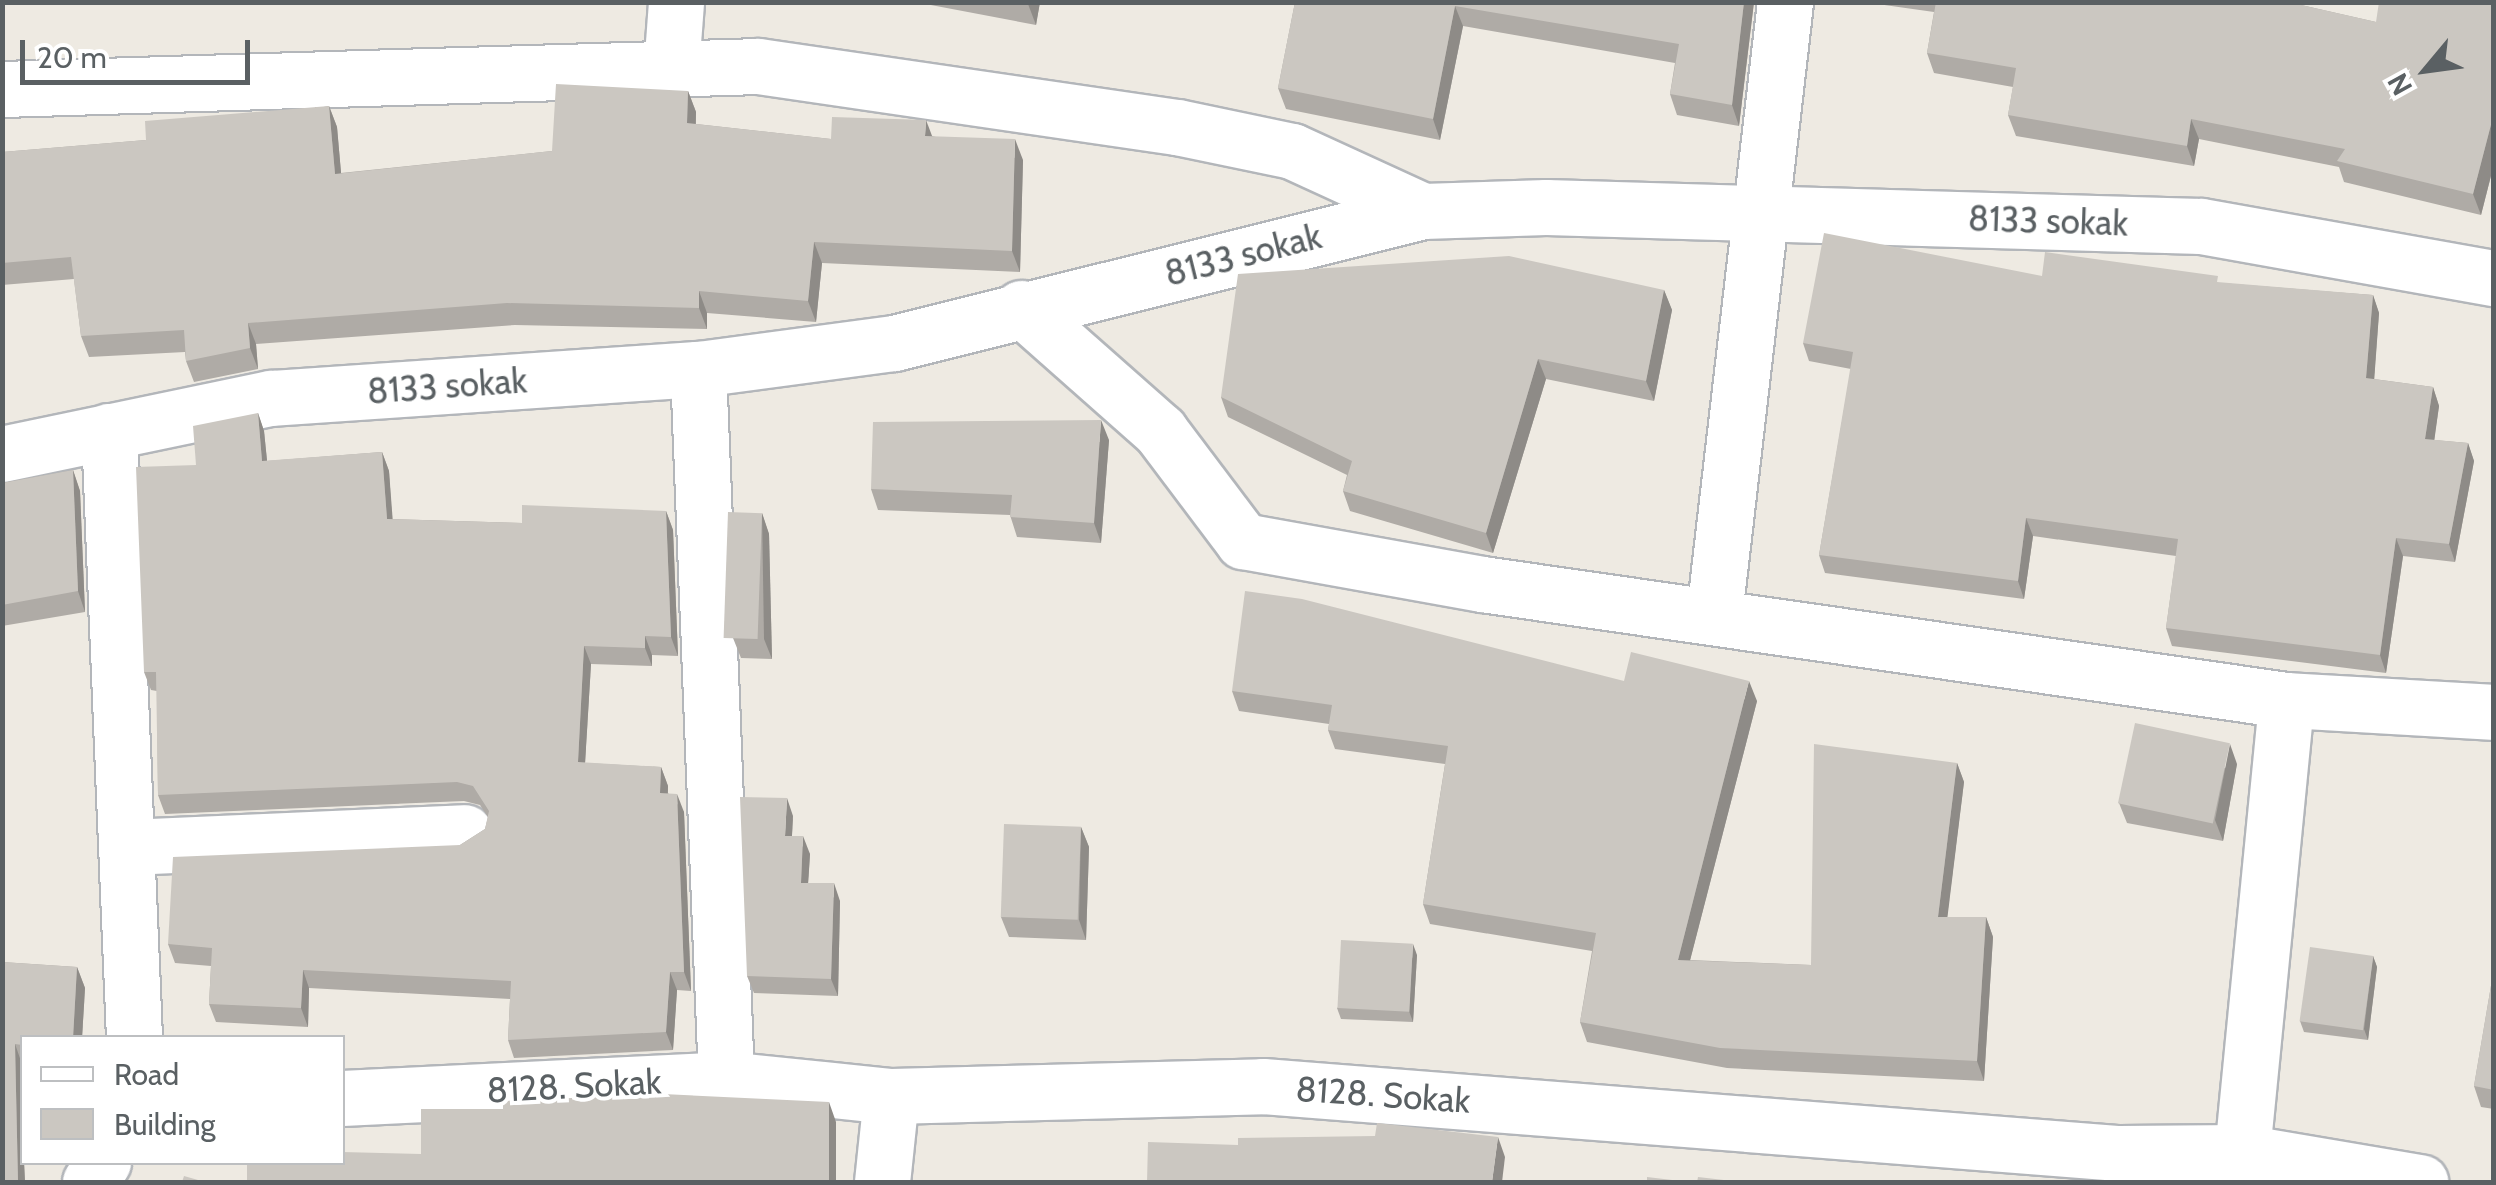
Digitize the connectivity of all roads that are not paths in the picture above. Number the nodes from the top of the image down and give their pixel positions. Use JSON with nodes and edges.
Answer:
{"nodes":[{"id":1,"x":676,"y":2,"type":"edge"},
{"id":2,"x":1784,"y":2,"type":"edge"},
{"id":3,"x":671,"y":69,"type":"junction"},
{"id":4,"x":2,"y":89,"type":"edge"},
{"id":5,"x":1423,"y":211,"type":"junction"},
{"id":6,"x":1758,"y":212,"type":"junction"},
{"id":7,"x":2494,"y":278,"type":"edge"},
{"id":8,"x":1020,"y":308,"type":"junction"},
{"id":9,"x":698,"y":369,"type":"junction"},
{"id":10,"x":109,"y":431,"type":"junction"},
{"id":11,"x":2,"y":454,"type":"edge"},
{"id":12,"x":1714,"y":614,"type":"junction"},
{"id":13,"x":2286,"y":700,"type":"junction"},
{"id":14,"x":2494,"y":712,"type":"edge"},
{"id":15,"x":465,"y":832,"type":"dead end"},
{"id":16,"x":126,"y":848,"type":"junction"},
{"id":17,"x":134,"y":1035,"type":"edge"},
{"id":18,"x":726,"y":1079,"type":"junction"},
{"id":19,"x":892,"y":1096,"type":"junction"},
{"id":20,"x":345,"y":1098,"type":"edge"},
{"id":21,"x":2242,"y":1152,"type":"junction"},
{"id":22,"x":2118,"y":1168,"type":"edge"},
{"id":23,"x":882,"y":1182,"type":"edge"},
{"id":24,"x":2420,"y":1182,"type":"edge"}],
"edges":[{"from":1,"to":3,"type":"street"},
{"from":2,"to":6,"type":"street"},
{"from":3,"to":4,"type":"street"},
{"from":3,"to":5,"type":"street"},
{"from":5,"to":6,"type":"street","name":"8133 sokak"},
{"from":5,"to":8,"type":"street","name":"8133 sokak"},
{"from":6,"to":7,"type":"street","name":"8133 sokak"},
{"from":6,"to":12,"type":"street"},
{"from":8,"to":9,"type":"street","name":"8133 sokak"},
{"from":8,"to":12,"type":"street"},
{"from":9,"to":10,"type":"street","name":"8133 sokak"},
{"from":9,"to":18,"type":"street"},
{"from":10,"to":11,"type":"street","name":"8133 sokak"},
{"from":10,"to":16,"type":"street"},
{"from":12,"to":13,"type":"street"},
{"from":13,"to":14,"type":"street"},
{"from":13,"to":21,"type":"street"},
{"from":15,"to":16,"type":"street"},
{"from":16,"to":17,"type":"street"},
{"from":18,"to":19,"type":"street","name":"8128. Sokak"},
{"from":18,"to":20,"type":"street","name":"8128. Sokak"},
{"from":19,"to":22,"type":"street","name":"8128. Sokak"},
{"from":19,"to":23,"type":"street"},
{"from":21,"to":22,"type":"street","name":"8128. Sokak"},
{"from":21,"to":24,"type":"street","name":"8128. Sokak"}]}
